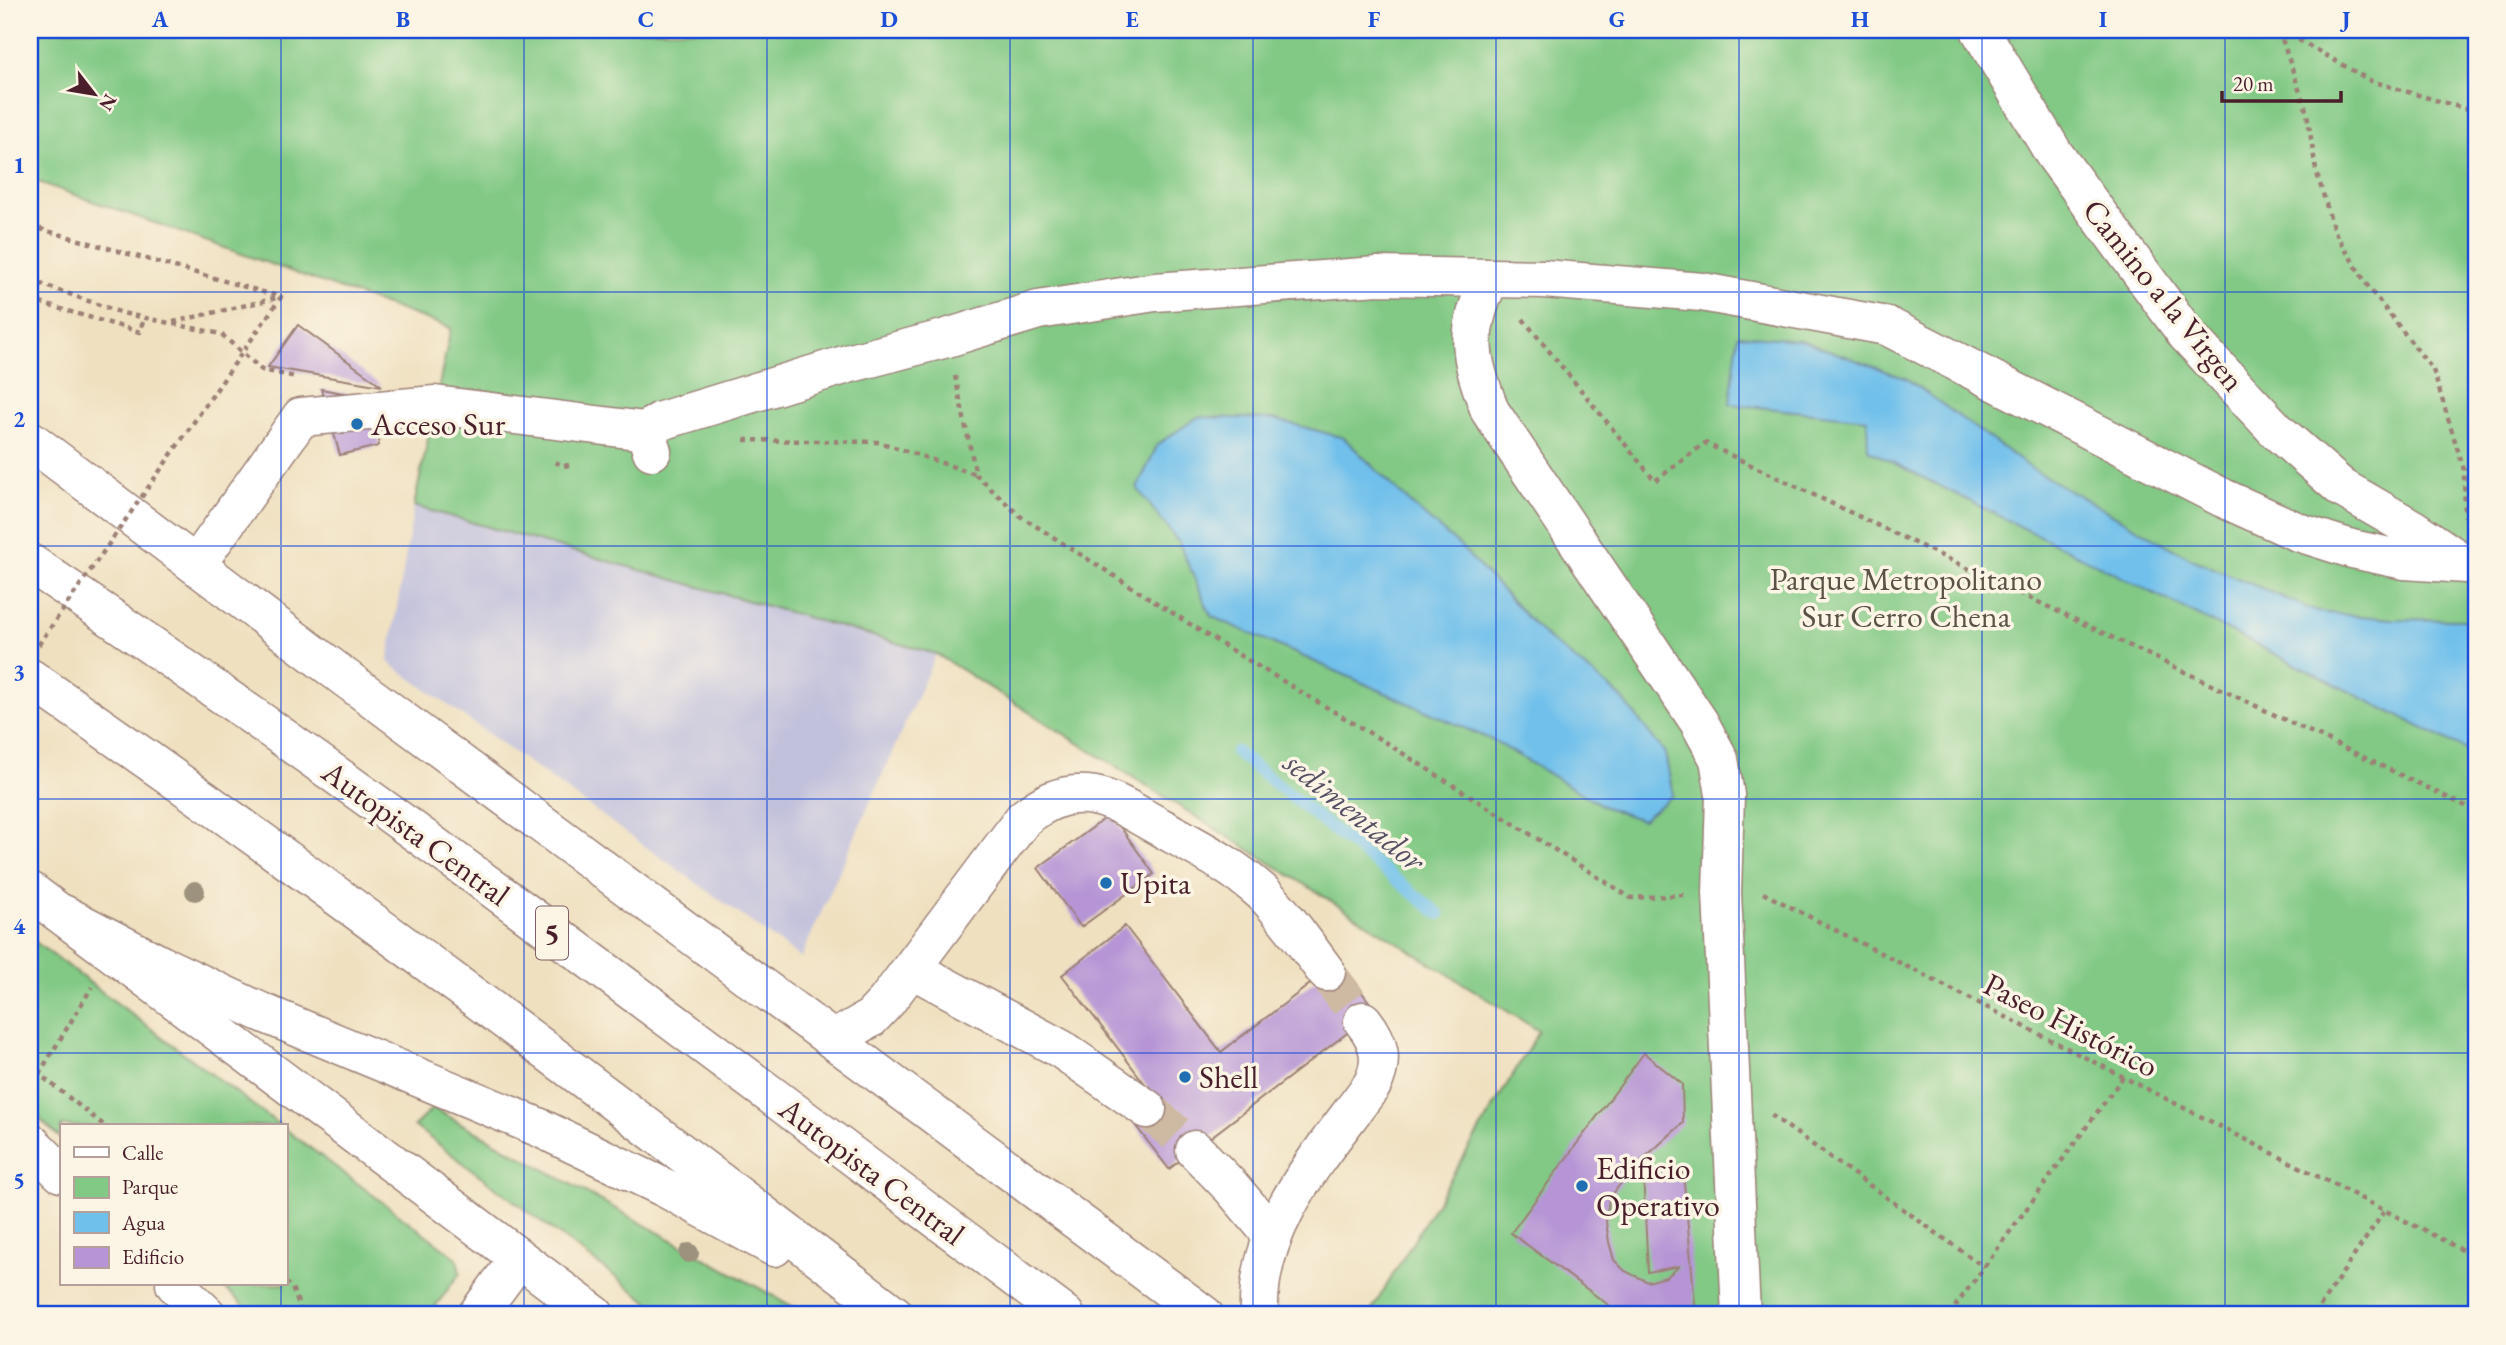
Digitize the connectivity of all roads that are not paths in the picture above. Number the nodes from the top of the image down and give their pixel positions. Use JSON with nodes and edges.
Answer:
{"nodes":[{"id":1,"x":1980,"y":30,"type":"edge"},
{"id":2,"x":1490,"y":278,"type":"junction"},
{"id":3,"x":30,"y":440,"type":"edge"},
{"id":4,"x":2471,"y":562,"type":"edge"},
{"id":5,"x":30,"y":563,"type":"edge"},
{"id":6,"x":196,"y":565,"type":"junction"},
{"id":7,"x":30,"y":678,"type":"edge"},
{"id":8,"x":30,"y":891,"type":"edge"},
{"id":9,"x":63,"y":914,"type":"junction"},
{"id":10,"x":912,"y":969,"type":"junction"},
{"id":11,"x":1326,"y":972,"type":"tunnel mouth"},
{"id":12,"x":1363,"y":1021,"type":"tunnel mouth"},
{"id":13,"x":833,"y":1040,"type":"junction"},
{"id":14,"x":1147,"y":1109,"type":"tunnel mouth"},
{"id":15,"x":30,"y":1142,"type":"edge"},
{"id":16,"x":1195,"y":1150,"type":"tunnel mouth"},
{"id":17,"x":60,"y":1172,"type":"edge"},
{"id":18,"x":1272,"y":1235,"type":"junction"},
{"id":19,"x":519,"y":1258,"type":"junction"},
{"id":20,"x":177,"y":1286,"type":"edge"},
{"id":21,"x":207,"y":1315,"type":"edge"},
{"id":22,"x":477,"y":1315,"type":"edge"},
{"id":23,"x":595,"y":1315,"type":"edge"},
{"id":24,"x":893,"y":1315,"type":"edge"},
{"id":25,"x":1065,"y":1315,"type":"edge"},
{"id":26,"x":1204,"y":1315,"type":"edge"},
{"id":27,"x":1259,"y":1315,"type":"edge"},
{"id":28,"x":1741,"y":1315,"type":"edge"}],
"edges":[{"from":1,"to":4,"type":"main road","name":"Camino a la Virgen"},
{"from":2,"to":4,"type":"main road"},
{"from":2,"to":6,"type":"main road"},
{"from":2,"to":28,"type":"main road"},
{"from":3,"to":6,"type":"main road"},
{"from":5,"to":25,"type":"main road","name":"Autopista Central","number":"5"},
{"from":6,"to":13,"type":"main road"},
{"from":7,"to":24,"type":"main road"},
{"from":8,"to":9,"type":"main road"},
{"from":9,"to":19,"type":"main road"},
{"from":9,"to":24,"type":"main road"},
{"from":10,"to":11,"type":"main road"},
{"from":10,"to":13,"type":"main road"},
{"from":10,"to":14,"type":"main road"},
{"from":12,"to":18,"type":"main road"},
{"from":13,"to":26,"type":"main road"},
{"from":15,"to":17,"type":"main road"},
{"from":16,"to":18,"type":"main road"},
{"from":18,"to":27,"type":"main road"},
{"from":19,"to":22,"type":"main road"},
{"from":19,"to":23,"type":"main road"},
{"from":20,"to":21,"type":"main road"}]}
